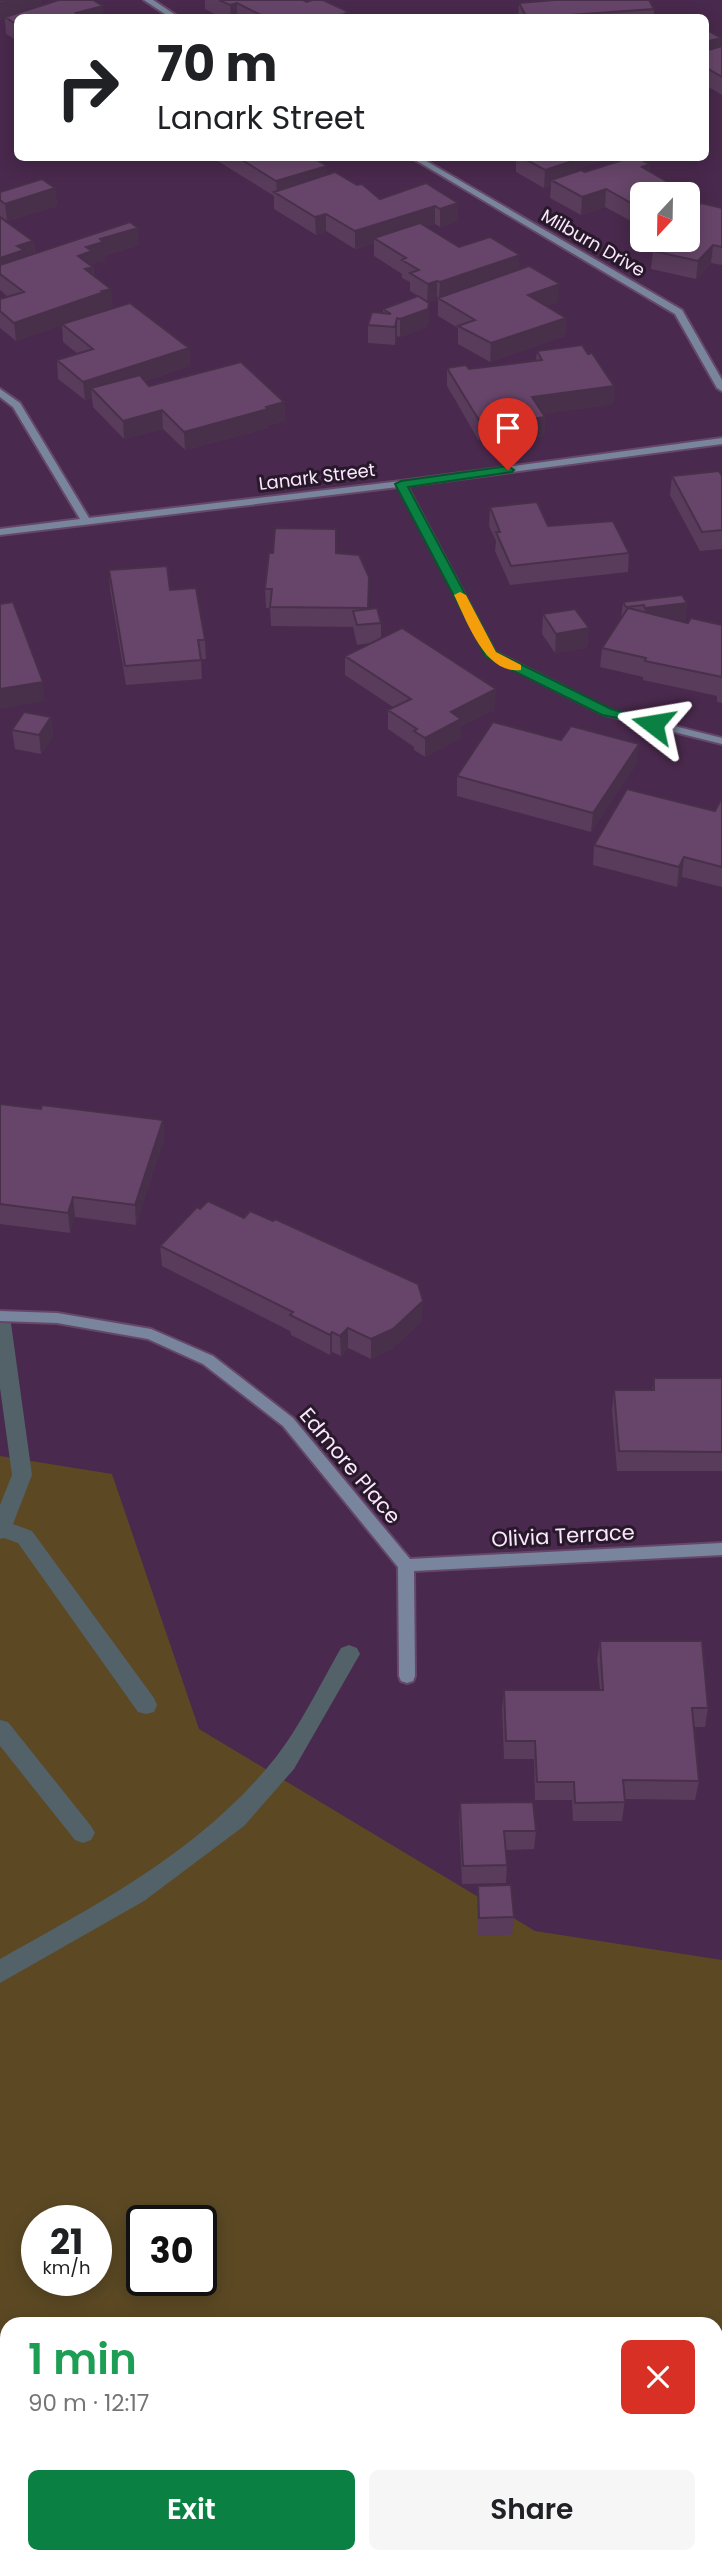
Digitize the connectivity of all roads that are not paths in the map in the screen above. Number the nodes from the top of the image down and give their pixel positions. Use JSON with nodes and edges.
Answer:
{"nodes":[{"id":1,"x":148,"y":0,"type":"edge"},
{"id":2,"x":171,"y":14,"type":"edge"},
{"id":3,"x":421,"y":161,"type":"edge"},
{"id":4,"x":722,"y":388,"type":"edge"},
{"id":5,"x":0,"y":392,"type":"edge"},
{"id":6,"x":722,"y":440,"type":"edge"},
{"id":7,"x":401,"y":484,"type":"junction"},
{"id":8,"x":87,"y":523,"type":"junction"},
{"id":9,"x":0,"y":532,"type":"edge"},
{"id":10,"x":722,"y":741,"type":"edge"},
{"id":11,"x":0,"y":1316,"type":"edge"},
{"id":12,"x":722,"y":1549,"type":"edge"},
{"id":13,"x":406,"y":1565,"type":"junction"},
{"id":14,"x":407,"y":1675,"type":"dead end"}],
"edges":[{"from":1,"to":2,"type":"street"},
{"from":3,"to":4,"type":"street","name":"Milburn Drive"},
{"from":5,"to":8,"type":"street"},
{"from":6,"to":7,"type":"street","name":"Lanark Street"},
{"from":7,"to":8,"type":"street","name":"Lanark Street"},
{"from":7,"to":10,"type":"street"},
{"from":8,"to":9,"type":"street","name":"Lanark Street"},
{"from":11,"to":13,"type":"street","name":"Edmore Place"},
{"from":12,"to":13,"type":"street","name":"Olivia Terrace"},
{"from":13,"to":14,"type":"street"}]}
